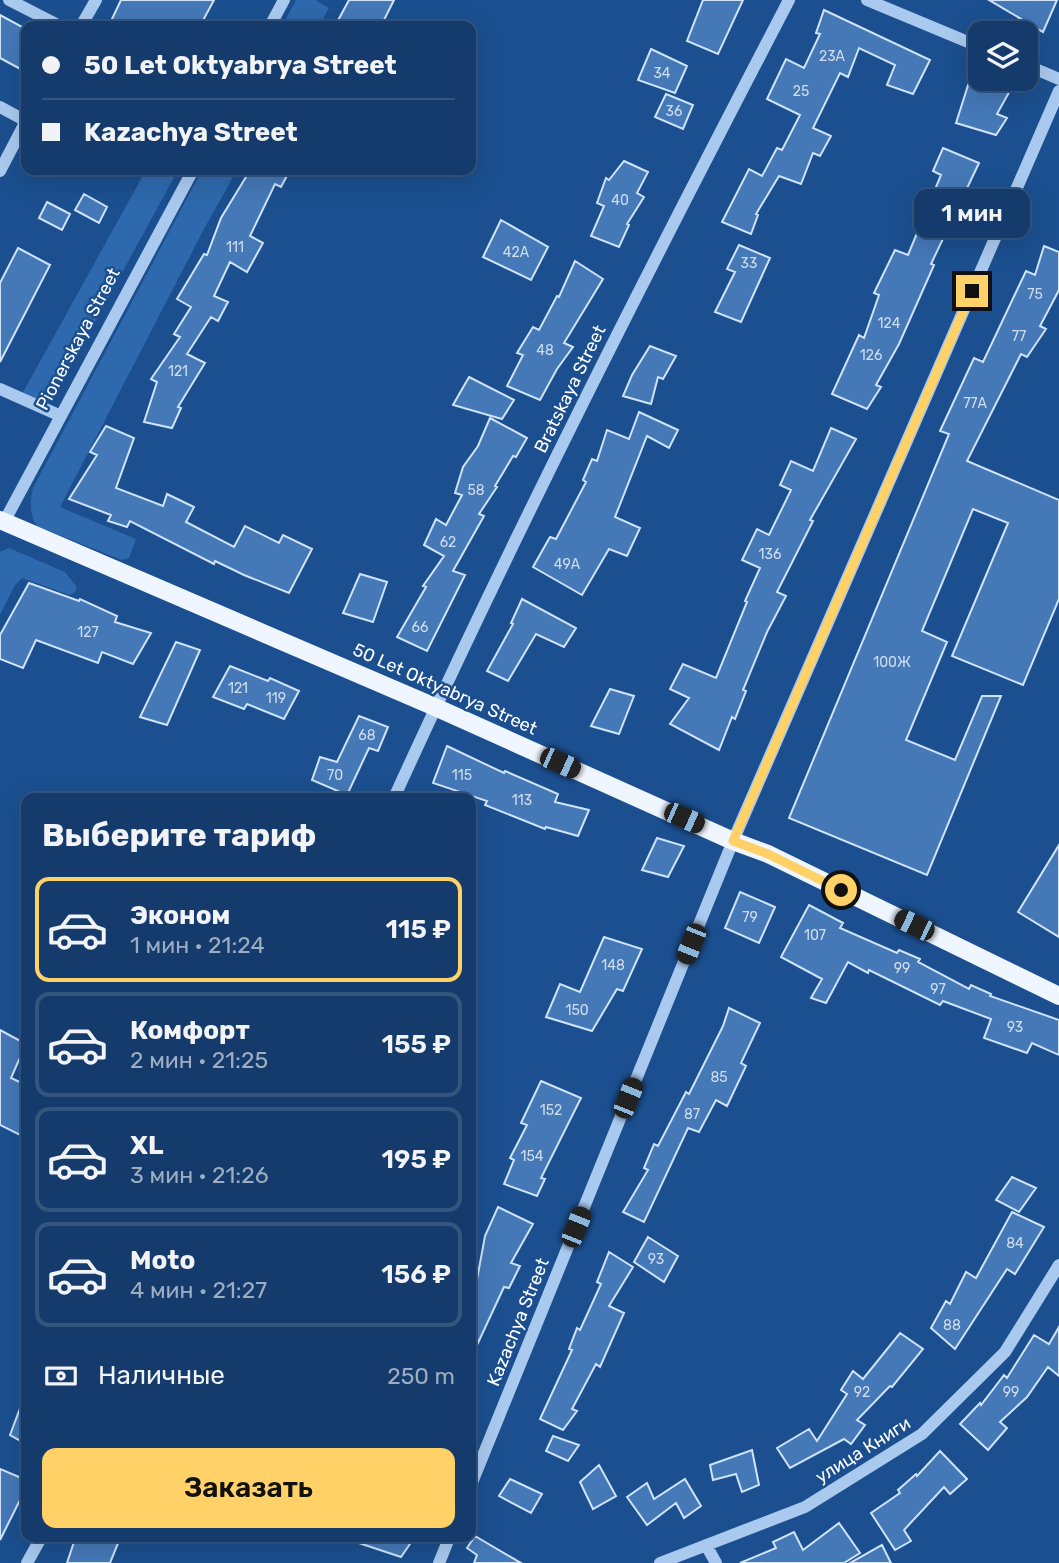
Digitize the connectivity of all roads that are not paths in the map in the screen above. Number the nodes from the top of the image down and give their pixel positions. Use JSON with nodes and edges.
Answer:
{"nodes":[{"id":1,"x":9,"y":0,"type":"edge"},
{"id":2,"x":96,"y":0,"type":"edge"},
{"id":3,"x":284,"y":0,"type":"edge"},
{"id":4,"x":789,"y":0,"type":"edge"},
{"id":5,"x":867,"y":0,"type":"edge"},
{"id":6,"x":50,"y":21,"type":"edge"},
{"id":7,"x":84,"y":21,"type":"edge"},
{"id":8,"x":273,"y":21,"type":"edge"},
{"id":9,"x":968,"y":42,"type":"edge"},
{"id":10,"x":1038,"y":70,"type":"edge"},
{"id":11,"x":1059,"y":79,"type":"edge"},
{"id":12,"x":1059,"y":91,"type":"edge"},
{"id":13,"x":0,"y":107,"type":"edge"},
{"id":14,"x":21,"y":118,"type":"edge"},
{"id":15,"x":21,"y":131,"type":"edge"},
{"id":16,"x":0,"y":171,"type":"edge"},
{"id":17,"x":190,"y":175,"type":"edge"},
{"id":18,"x":0,"y":389,"type":"edge"},
{"id":19,"x":61,"y":416,"type":"junction"},
{"id":20,"x":1,"y":524,"type":"edge"},
{"id":21,"x":435,"y":707,"type":"junction"},
{"id":22,"x":396,"y":793,"type":"edge"},
{"id":23,"x":733,"y":841,"type":"junction"},
{"id":24,"x":1059,"y":996,"type":"edge"},
{"id":25,"x":1059,"y":1265,"type":"edge"},
{"id":26,"x":476,"y":1473,"type":"edge"},
{"id":27,"x":39,"y":1542,"type":"edge"},
{"id":28,"x":448,"y":1542,"type":"edge"},
{"id":29,"x":706,"y":1545,"type":"junction"},
{"id":30,"x":27,"y":1563,"type":"edge"},
{"id":31,"x":439,"y":1563,"type":"edge"},
{"id":32,"x":660,"y":1563,"type":"edge"},
{"id":33,"x":716,"y":1563,"type":"edge"}],
"edges":[{"from":1,"to":6,"type":"street"},
{"from":2,"to":7,"type":"street"},
{"from":3,"to":8,"type":"street"},
{"from":4,"to":21,"type":"street","name":"Bratskaya Street"},
{"from":5,"to":9,"type":"street"},
{"from":10,"to":11,"type":"street"},
{"from":12,"to":23,"type":"street","name":"Kazachya Street"},
{"from":13,"to":14,"type":"street"},
{"from":15,"to":16,"type":"street"},
{"from":17,"to":19,"type":"street","name":"Pionerskaya Street"},
{"from":18,"to":19,"type":"street"},
{"from":19,"to":20,"type":"street","name":"Pionerskaya Street"},
{"from":20,"to":21,"type":"main road","name":"50 Let Oktyabrya Street"},
{"from":21,"to":22,"type":"street","name":"Bratskaya Street"},
{"from":21,"to":23,"type":"main road","name":"50 Let Oktyabrya Street"},
{"from":23,"to":24,"type":"main road","name":"50 Let Oktyabrya Street"},
{"from":23,"to":26,"type":"street","name":"Kazachya Street"},
{"from":25,"to":29,"type":"street","name":"улица Книги"},
{"from":27,"to":30,"type":"street"},
{"from":28,"to":31,"type":"street"},
{"from":29,"to":32,"type":"street","name":"улица Книги"},
{"from":29,"to":33,"type":"street"}]}
